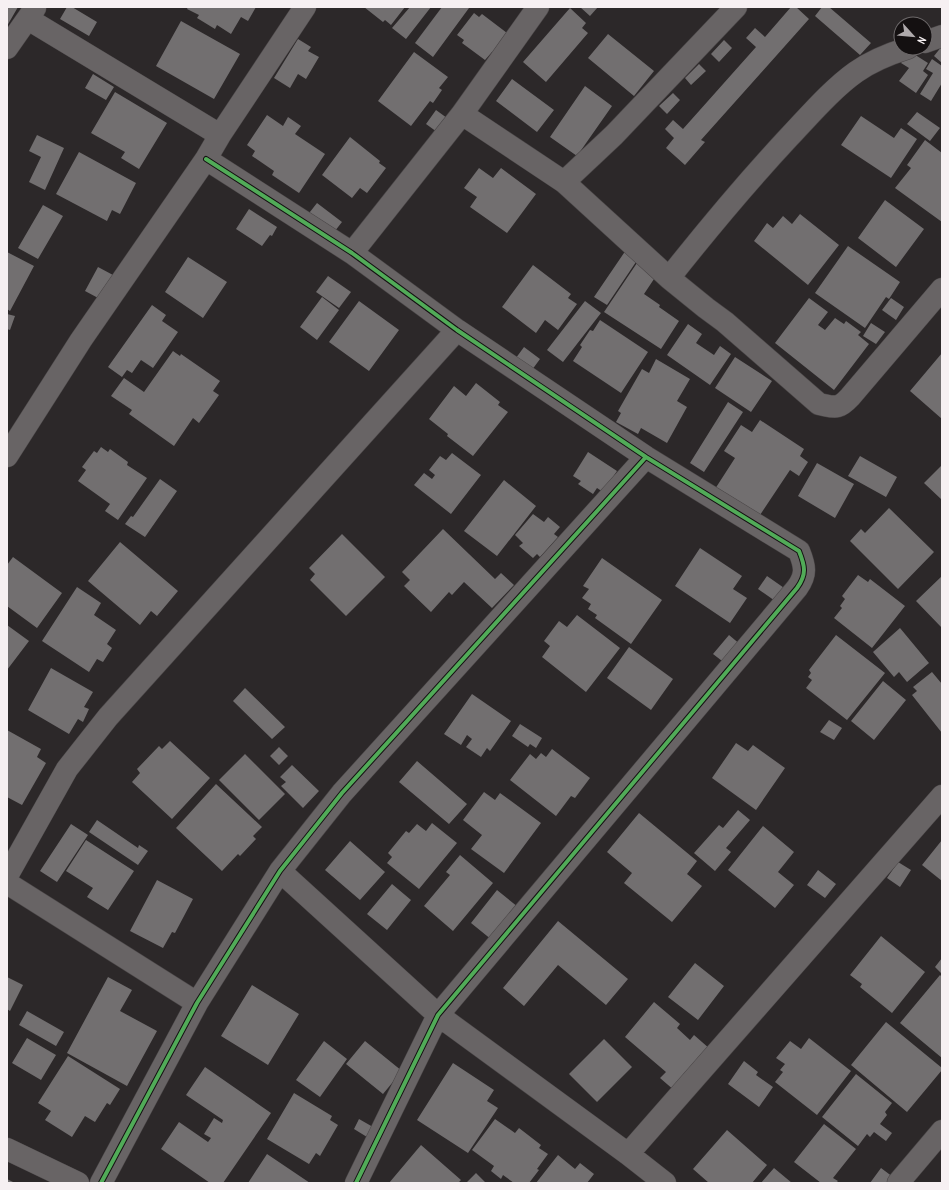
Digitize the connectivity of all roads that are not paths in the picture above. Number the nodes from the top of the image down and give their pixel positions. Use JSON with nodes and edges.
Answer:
{"nodes":[{"id":1,"x":305,"y":7,"type":"edge"},
{"id":2,"x":538,"y":7,"type":"edge"},
{"id":3,"x":731,"y":9,"type":"edge"},
{"id":4,"x":32,"y":13,"type":"edge"},
{"id":5,"x":7,"y":48,"type":"edge"},
{"id":6,"x":893,"y":53,"type":"edge"},
{"id":7,"x":462,"y":114,"type":"junction"},
{"id":8,"x":220,"y":135,"type":"junction"},
{"id":9,"x":206,"y":159,"type":"junction"},
{"id":10,"x":564,"y":182,"type":"junction"},
{"id":11,"x":352,"y":253,"type":"junction"},
{"id":12,"x":669,"y":278,"type":"junction"},
{"id":13,"x":942,"y":289,"type":"edge"},
{"id":14,"x":457,"y":330,"type":"junction"},
{"id":15,"x":7,"y":456,"type":"edge"},
{"id":16,"x":646,"y":457,"type":"junction"},
{"id":17,"x":942,"y":796,"type":"edge"},
{"id":18,"x":280,"y":871,"type":"junction"},
{"id":19,"x":7,"y":876,"type":"edge"},
{"id":20,"x":7,"y":883,"type":"edge"},
{"id":21,"x":197,"y":1003,"type":"junction"},
{"id":22,"x":438,"y":1015,"type":"junction"},
{"id":23,"x":942,"y":1131,"type":"edge"},
{"id":24,"x":7,"y":1149,"type":"edge"},
{"id":25,"x":628,"y":1154,"type":"junction"},
{"id":26,"x":78,"y":1183,"type":"edge"},
{"id":27,"x":101,"y":1183,"type":"edge"},
{"id":28,"x":356,"y":1183,"type":"edge"},
{"id":29,"x":665,"y":1183,"type":"edge"},
{"id":30,"x":898,"y":1183,"type":"edge"}],
"edges":[{"from":1,"to":8,"type":"street"},
{"from":2,"to":7,"type":"street"},
{"from":3,"to":10,"type":"street"},
{"from":4,"to":5,"type":"street"},
{"from":4,"to":8,"type":"street"},
{"from":6,"to":12,"type":"street"},
{"from":7,"to":10,"type":"street"},
{"from":7,"to":11,"type":"street"},
{"from":8,"to":9,"type":"street"},
{"from":9,"to":11,"type":"street"},
{"from":9,"to":15,"type":"street"},
{"from":10,"to":12,"type":"street"},
{"from":11,"to":14,"type":"street"},
{"from":12,"to":13,"type":"street"},
{"from":14,"to":16,"type":"street"},
{"from":14,"to":19,"type":"street"},
{"from":16,"to":18,"type":"street"},
{"from":16,"to":22,"type":"street"},
{"from":17,"to":25,"type":"street"},
{"from":18,"to":21,"type":"street"},
{"from":18,"to":22,"type":"street"},
{"from":20,"to":21,"type":"street"},
{"from":21,"to":27,"type":"street"},
{"from":22,"to":25,"type":"street"},
{"from":22,"to":28,"type":"street"},
{"from":23,"to":30,"type":"street"},
{"from":24,"to":26,"type":"street"},
{"from":25,"to":29,"type":"street"}]}
